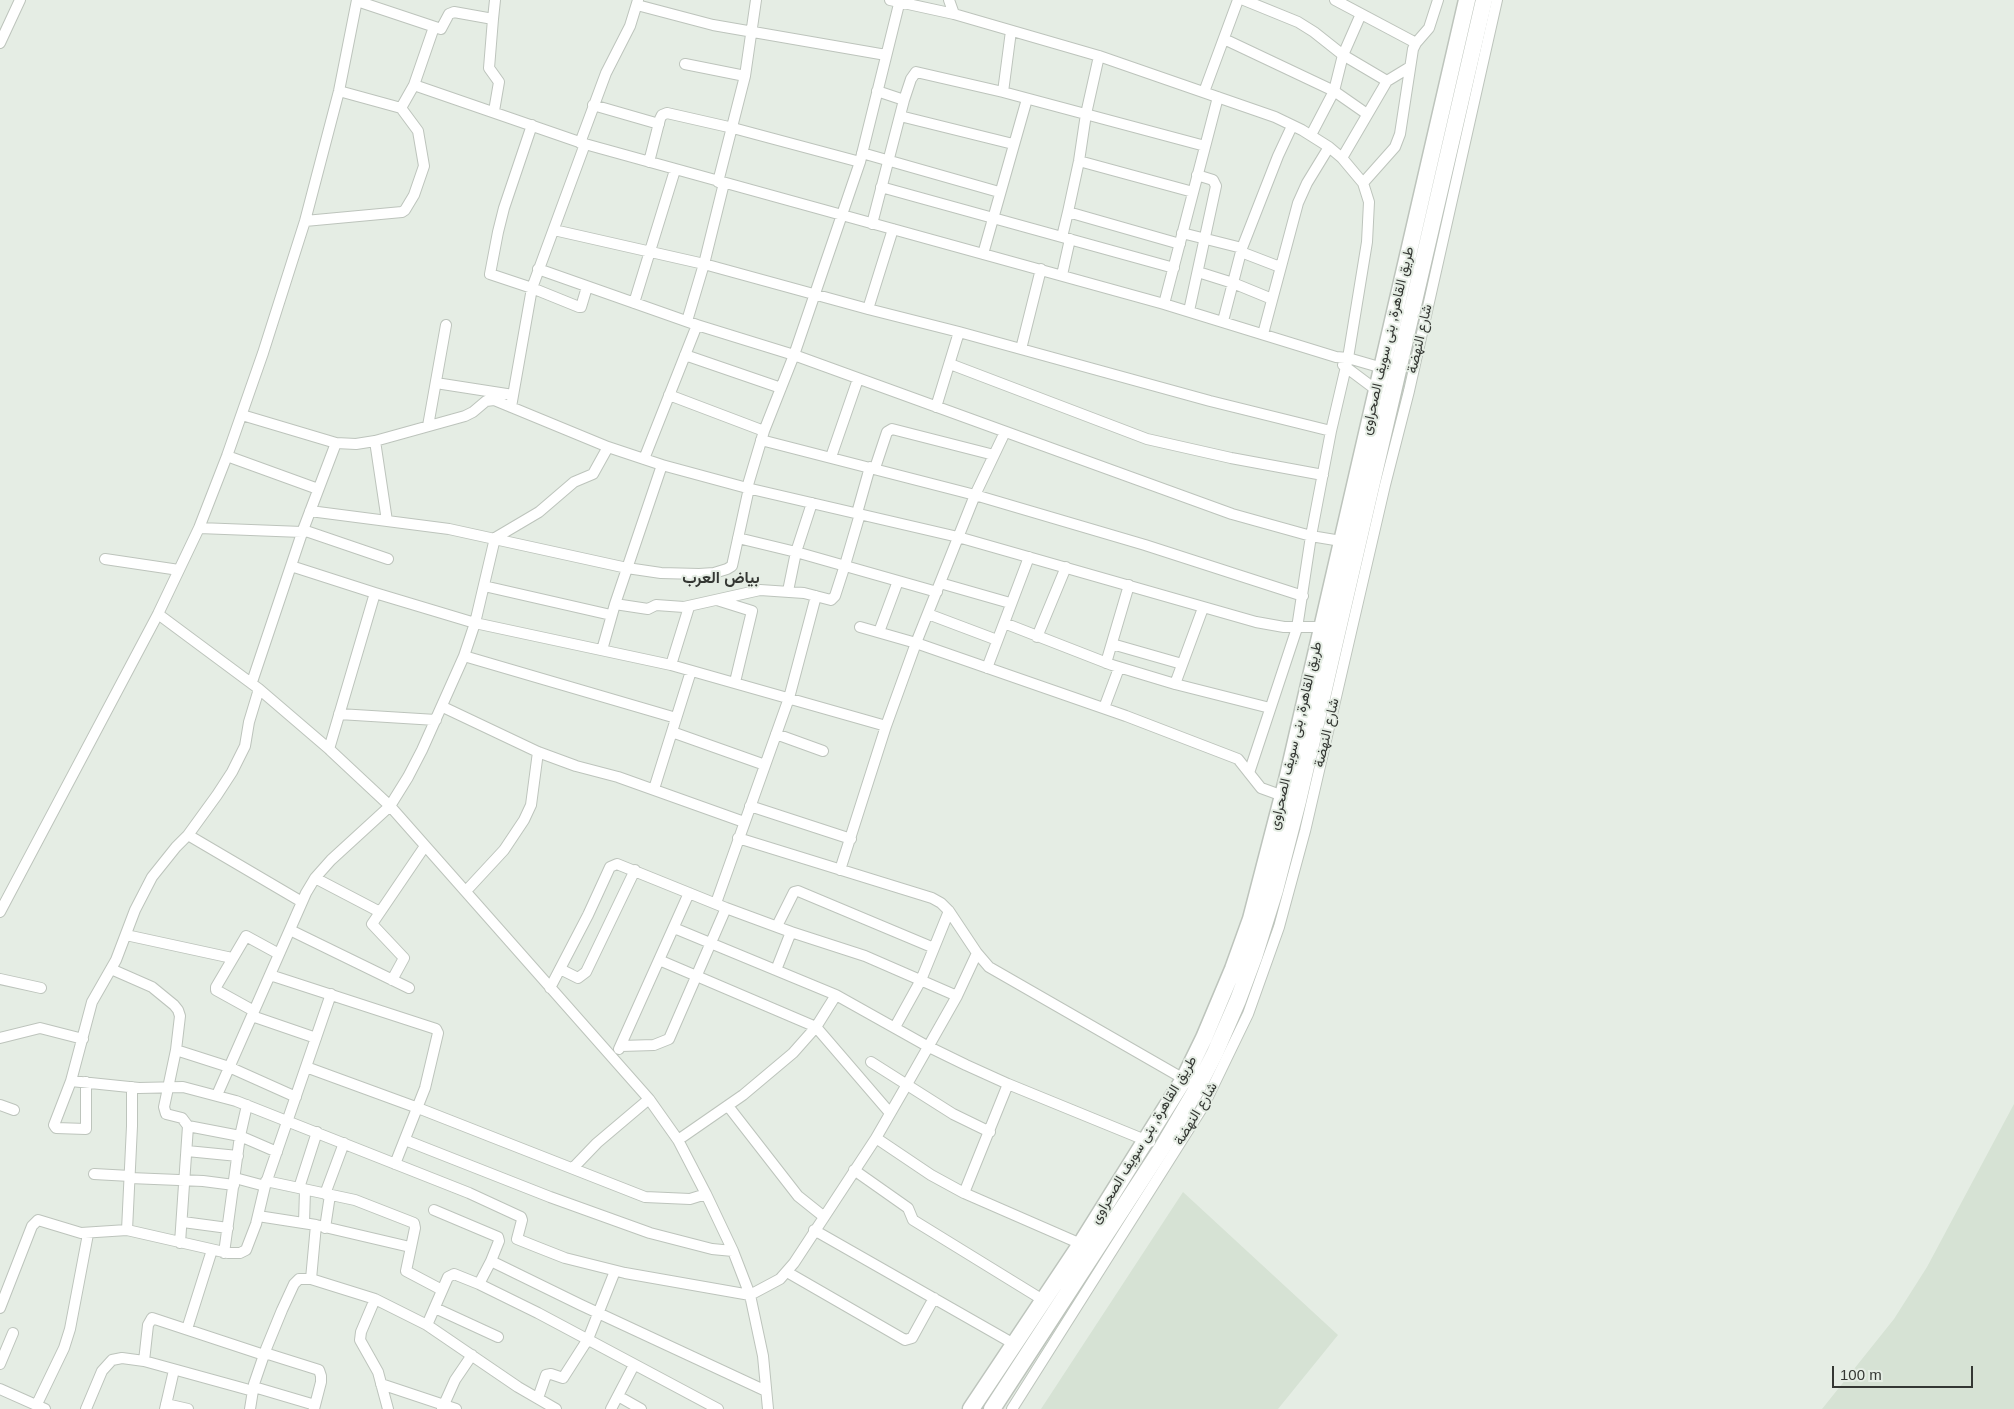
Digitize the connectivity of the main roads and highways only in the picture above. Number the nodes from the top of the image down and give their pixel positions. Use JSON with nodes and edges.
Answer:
{"nodes":[{"id":1,"x":1467,"y":0,"type":"edge"},
{"id":2,"x":1484,"y":0,"type":"edge"},
{"id":3,"x":1389,"y":370,"type":"junction"},
{"id":4,"x":1384,"y":393,"type":"junction"},
{"id":5,"x":971,"y":1409,"type":"edge"},
{"id":6,"x":992,"y":1409,"type":"edge"}],
"edges":[{"from":1,"to":3,"type":"main road","name":"طريق القاهرة, بنى سويف الصحراوى"},
{"from":2,"to":3,"type":"main road","name":"طريق القاهرة, بنى سويف الصحراوى"},
{"from":3,"to":4,"type":"main road","name":"طريق القاهرة, بنى سويف الصحراوى"},
{"from":4,"to":5,"type":"main road","name":"طريق القاهرة, بنى سويف الصحراوى"},
{"from":4,"to":6,"type":"main road","name":"طريق القاهرة, بنى سويف الصحراوى"}]}
